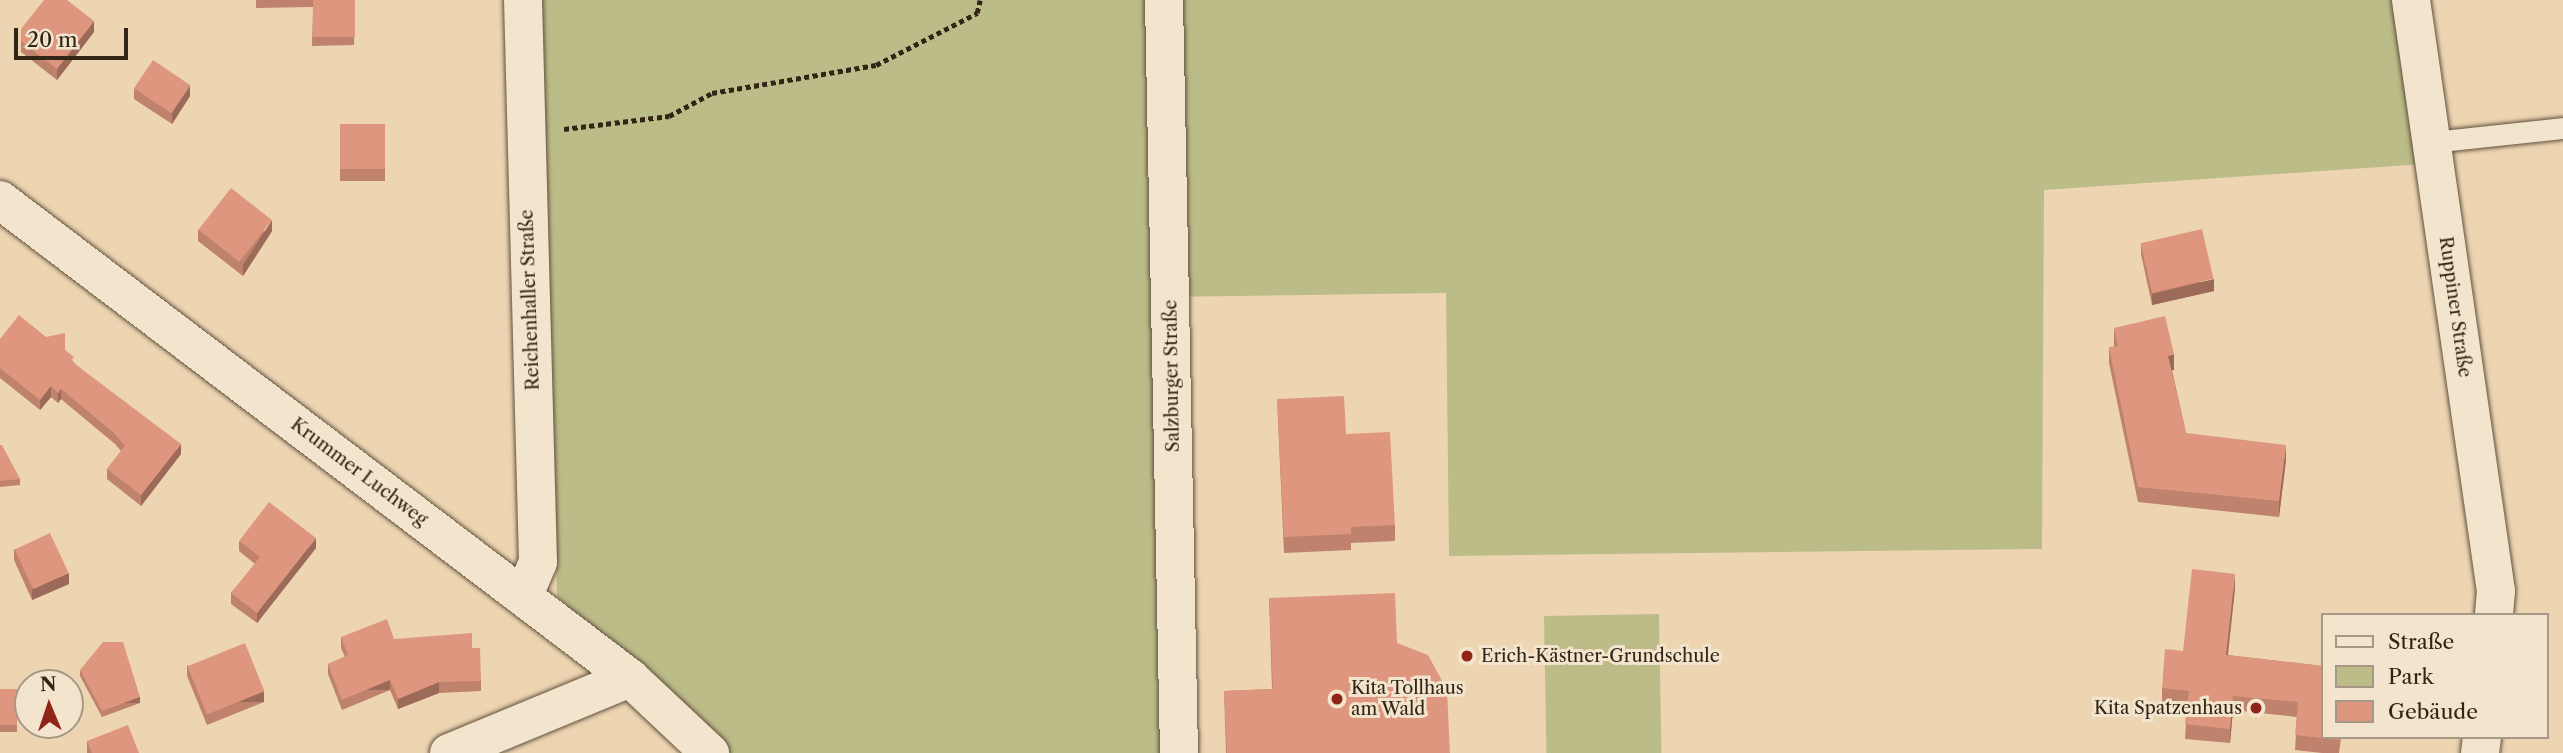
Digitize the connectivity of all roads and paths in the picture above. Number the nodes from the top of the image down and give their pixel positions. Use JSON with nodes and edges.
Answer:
{"nodes":[{"id":1,"x":523,"y":0,"type":"edge"},
{"id":2,"x":980,"y":0,"type":"edge"},
{"id":3,"x":1164,"y":0,"type":"edge"},
{"id":4,"x":2411,"y":0,"type":"edge"},
{"id":5,"x":2563,"y":128,"type":"edge"},
{"id":6,"x":525,"y":134,"type":"junction"},
{"id":7,"x":2432,"y":142,"type":"junction"},
{"id":8,"x":0,"y":201,"type":"edge"},
{"id":9,"x":523,"y":597,"type":"junction"},
{"id":10,"x":2494,"y":613,"type":"edge"},
{"id":11,"x":630,"y":678,"type":"junction"},
{"id":12,"x":449,"y":753,"type":"edge"},
{"id":13,"x":710,"y":753,"type":"edge"},
{"id":14,"x":1179,"y":753,"type":"edge"}],
"edges":[{"from":1,"to":6,"type":"street","name":"Reichenhaller Straße"},
{"from":2,"to":6,"type":"path"},
{"from":3,"to":14,"type":"street","name":"Salzburger Straße"},
{"from":4,"to":7,"type":"street","name":"Ruppiner Straße"},
{"from":5,"to":7,"type":"lane"},
{"from":6,"to":9,"type":"street","name":"Reichenhaller Straße"},
{"from":7,"to":10,"type":"street","name":"Ruppiner Straße"},
{"from":8,"to":9,"type":"street","name":"Krummer Luchweg"},
{"from":9,"to":11,"type":"street","name":"Krummer Luchweg"},
{"from":11,"to":12,"type":"street"},
{"from":11,"to":13,"type":"street","name":"Krummer Luchweg"}]}
